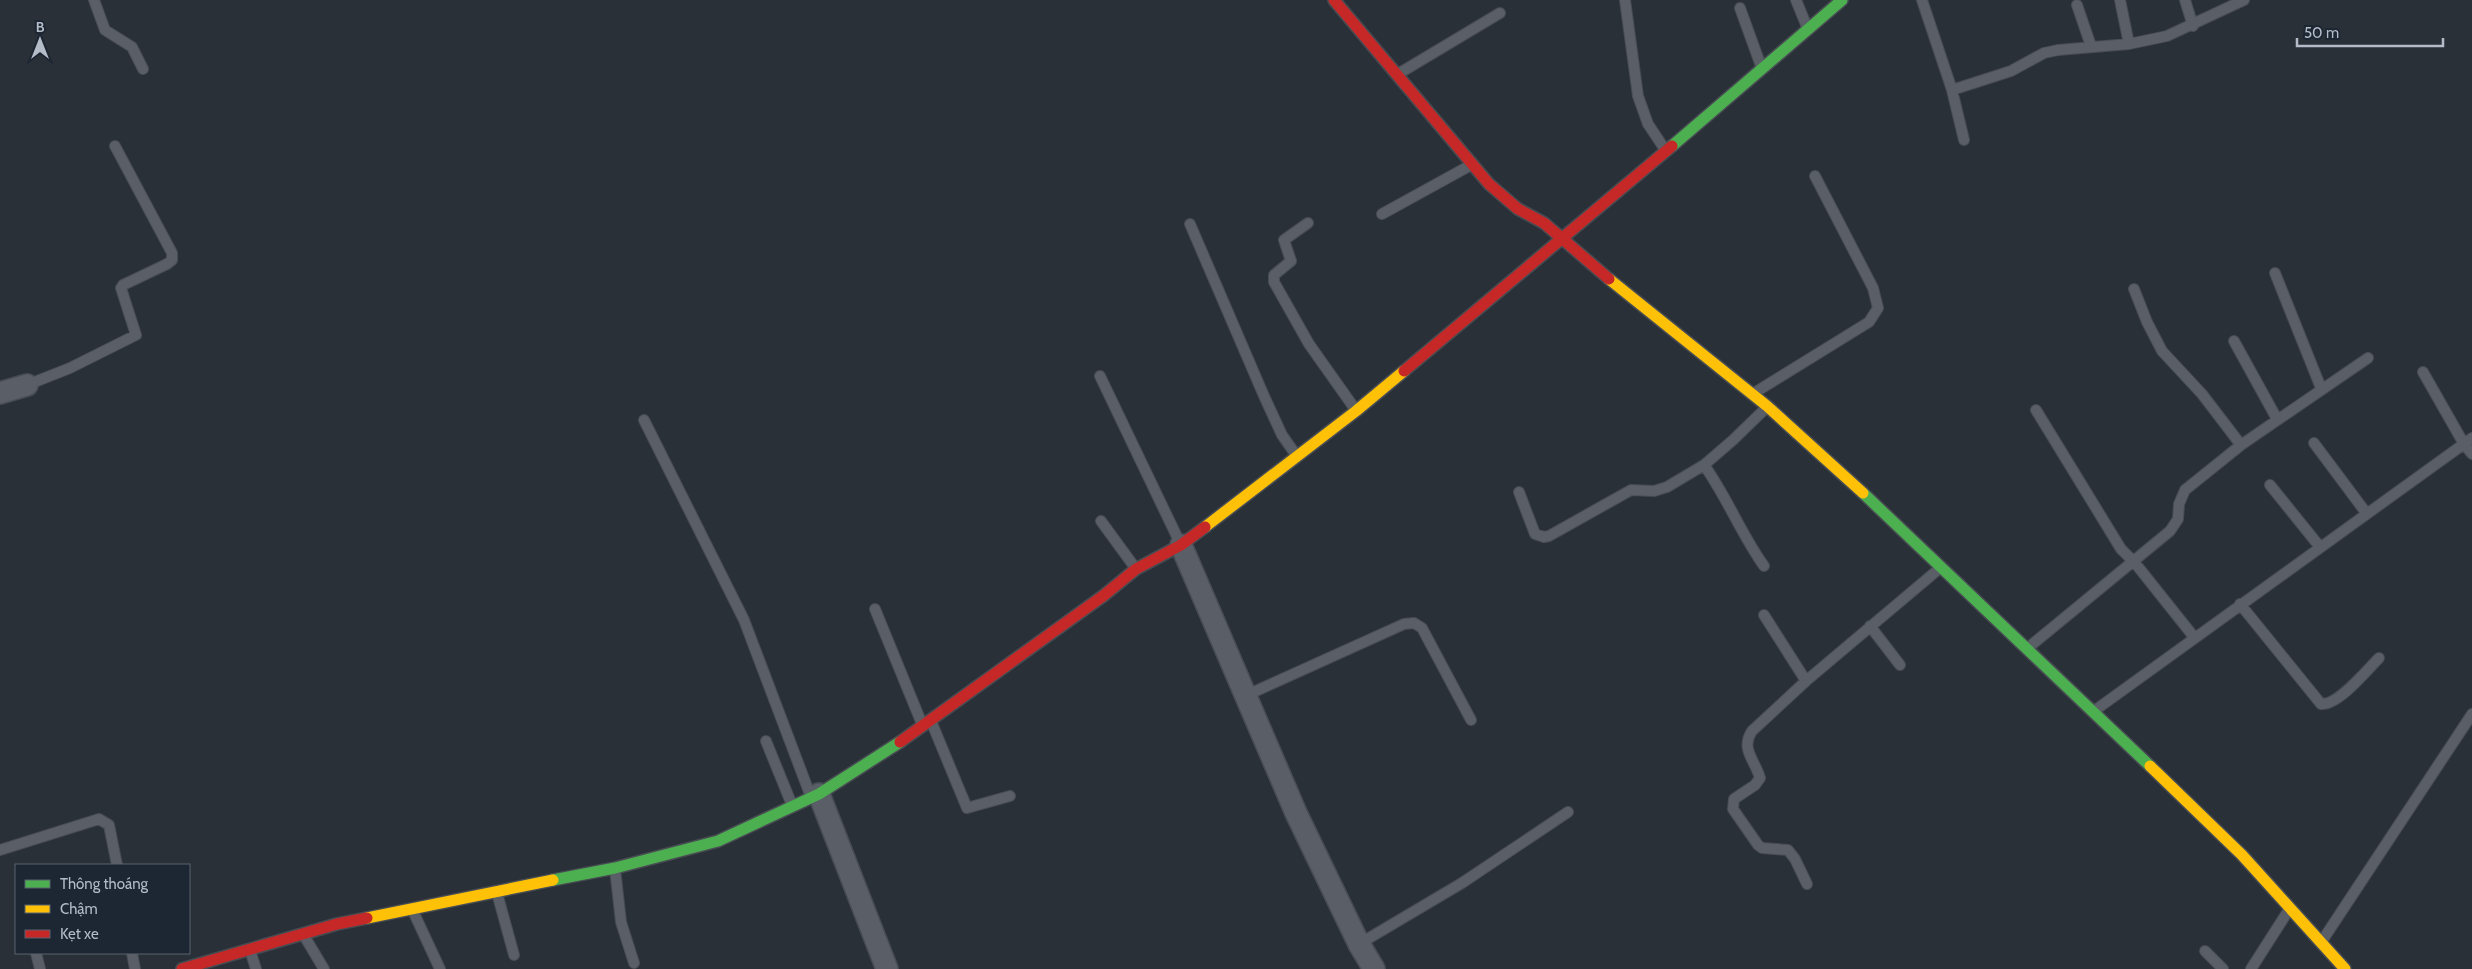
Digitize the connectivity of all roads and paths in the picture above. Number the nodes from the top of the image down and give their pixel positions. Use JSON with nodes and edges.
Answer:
{"nodes":[{"id":1,"x":94,"y":0,"type":"edge"},
{"id":2,"x":1334,"y":0,"type":"edge"},
{"id":3,"x":1625,"y":0,"type":"edge"},
{"id":4,"x":1796,"y":0,"type":"edge"},
{"id":5,"x":1842,"y":0,"type":"edge"},
{"id":6,"x":1922,"y":0,"type":"edge"},
{"id":7,"x":2120,"y":0,"type":"edge"},
{"id":8,"x":2185,"y":0,"type":"edge"},
{"id":9,"x":2244,"y":0,"type":"edge"},
{"id":10,"x":2077,"y":4,"type":"dead end"},
{"id":11,"x":1740,"y":8,"type":"dead end"},
{"id":12,"x":1500,"y":13,"type":"dead end"},
{"id":13,"x":2193,"y":26,"type":"junction"},
{"id":14,"x":1808,"y":29,"type":"junction"},
{"id":15,"x":2129,"y":44,"type":"junction"},
{"id":16,"x":2091,"y":46,"type":"junction"},
{"id":17,"x":1762,"y":68,"type":"junction"},
{"id":18,"x":143,"y":69,"type":"dead end"},
{"id":19,"x":1397,"y":75,"type":"junction"},
{"id":20,"x":1952,"y":90,"type":"junction"},
{"id":21,"x":1964,"y":140,"type":"dead end"},
{"id":22,"x":115,"y":146,"type":"dead end"},
{"id":23,"x":1666,"y":151,"type":"junction"},
{"id":24,"x":1471,"y":164,"type":"junction"},
{"id":25,"x":1816,"y":176,"type":"dead end"},
{"id":26,"x":1382,"y":214,"type":"dead end"},
{"id":27,"x":1308,"y":223,"type":"dead end"},
{"id":28,"x":1190,"y":224,"type":"dead end"},
{"id":29,"x":1562,"y":240,"type":"junction"},
{"id":30,"x":2275,"y":273,"type":"dead end"},
{"id":31,"x":2134,"y":289,"type":"dead end"},
{"id":32,"x":2234,"y":341,"type":"dead end"},
{"id":33,"x":2368,"y":358,"type":"dead end"},
{"id":34,"x":2423,"y":372,"type":"dead end"},
{"id":35,"x":1100,"y":376,"type":"dead end"},
{"id":36,"x":27,"y":385,"type":"joint"},
{"id":37,"x":2322,"y":388,"type":"junction"},
{"id":38,"x":0,"y":393,"type":"edge"},
{"id":39,"x":1752,"y":394,"type":"junction"},
{"id":40,"x":1767,"y":406,"type":"junction"},
{"id":41,"x":2036,"y":410,"type":"dead end"},
{"id":42,"x":1356,"y":411,"type":"junction"},
{"id":43,"x":2277,"y":419,"type":"junction"},
{"id":44,"x":644,"y":420,"type":"dead end"},
{"id":45,"x":2468,"y":441,"type":"edge"},
{"id":46,"x":2314,"y":443,"type":"dead end"},
{"id":47,"x":2241,"y":445,"type":"junction"},
{"id":48,"x":2472,"y":454,"type":"edge"},
{"id":49,"x":1297,"y":456,"type":"junction"},
{"id":50,"x":1704,"y":464,"type":"junction"},
{"id":51,"x":2270,"y":485,"type":"dead end"},
{"id":52,"x":1519,"y":492,"type":"dead end"},
{"id":53,"x":2367,"y":514,"type":"junction"},
{"id":54,"x":1101,"y":521,"type":"dead end"},
{"id":55,"x":1181,"y":545,"type":"junction"},
{"id":56,"x":2320,"y":547,"type":"junction"},
{"id":57,"x":2135,"y":562,"type":"junction"},
{"id":58,"x":1764,"y":566,"type":"dead end"},
{"id":59,"x":1942,"y":567,"type":"junction"},
{"id":60,"x":1136,"y":569,"type":"junction"},
{"id":61,"x":2240,"y":604,"type":"junction"},
{"id":62,"x":874,"y":609,"type":"dead end"},
{"id":63,"x":1764,"y":615,"type":"dead end"},
{"id":64,"x":1870,"y":626,"type":"junction"},
{"id":65,"x":2194,"y":638,"type":"junction"},
{"id":66,"x":2028,"y":648,"type":"junction"},
{"id":67,"x":2379,"y":658,"type":"dead end"},
{"id":68,"x":1900,"y":665,"type":"dead end"},
{"id":69,"x":1806,"y":681,"type":"junction"},
{"id":70,"x":1247,"y":695,"type":"junction"},
{"id":71,"x":2093,"y":711,"type":"junction"},
{"id":72,"x":2472,"y":714,"type":"edge"},
{"id":73,"x":1471,"y":720,"type":"dead end"},
{"id":74,"x":927,"y":723,"type":"junction"},
{"id":75,"x":766,"y":741,"type":"dead end"},
{"id":76,"x":815,"y":796,"type":"junction"},
{"id":77,"x":1010,"y":796,"type":"dead end"},
{"id":78,"x":793,"y":808,"type":"junction"},
{"id":79,"x":1568,"y":812,"type":"dead end"},
{"id":80,"x":0,"y":850,"type":"edge"},
{"id":81,"x":118,"y":864,"type":"edge"},
{"id":82,"x":615,"y":868,"type":"junction"},
{"id":83,"x":1807,"y":884,"type":"dead end"},
{"id":84,"x":497,"y":892,"type":"junction"},
{"id":85,"x":2290,"y":907,"type":"junction"},
{"id":86,"x":411,"y":908,"type":"junction"},
{"id":87,"x":303,"y":933,"type":"junction"},
{"id":88,"x":2322,"y":941,"type":"junction"},
{"id":89,"x":1359,"y":944,"type":"junction"},
{"id":90,"x":250,"y":949,"type":"junction"},
{"id":91,"x":2205,"y":950,"type":"dead end"},
{"id":92,"x":36,"y":954,"type":"edge"},
{"id":93,"x":132,"y":954,"type":"edge"},
{"id":94,"x":514,"y":955,"type":"dead end"},
{"id":95,"x":634,"y":962,"type":"dead end"},
{"id":96,"x":40,"y":969,"type":"edge"},
{"id":97,"x":135,"y":969,"type":"edge"},
{"id":98,"x":182,"y":969,"type":"edge"},
{"id":99,"x":256,"y":969,"type":"edge"},
{"id":100,"x":324,"y":969,"type":"edge"},
{"id":101,"x":440,"y":969,"type":"edge"},
{"id":102,"x":887,"y":969,"type":"edge"},
{"id":103,"x":1374,"y":969,"type":"edge"},
{"id":104,"x":2222,"y":969,"type":"edge"},
{"id":105,"x":2251,"y":969,"type":"edge"},
{"id":106,"x":2345,"y":969,"type":"edge"}],
"edges":[{"from":1,"to":18,"type":"lane"},
{"from":2,"to":19,"type":"street"},
{"from":3,"to":23,"type":"lane"},
{"from":4,"to":14,"type":"lane"},
{"from":5,"to":14,"type":"street"},
{"from":6,"to":20,"type":"lane"},
{"from":7,"to":15,"type":"lane"},
{"from":8,"to":13,"type":"lane"},
{"from":9,"to":13,"type":"lane"},
{"from":10,"to":16,"type":"lane"},
{"from":11,"to":17,"type":"lane"},
{"from":12,"to":19,"type":"lane"},
{"from":13,"to":15,"type":"lane"},
{"from":14,"to":17,"type":"street"},
{"from":15,"to":16,"type":"lane"},
{"from":16,"to":20,"type":"lane"},
{"from":17,"to":23,"type":"street"},
{"from":19,"to":24,"type":"street"},
{"from":20,"to":21,"type":"lane"},
{"from":22,"to":36,"type":"lane"},
{"from":23,"to":29,"type":"street"},
{"from":24,"to":26,"type":"lane"},
{"from":24,"to":29,"type":"street"},
{"from":25,"to":39,"type":"lane"},
{"from":27,"to":42,"type":"lane"},
{"from":28,"to":49,"type":"lane"},
{"from":29,"to":39,"type":"street"},
{"from":29,"to":42,"type":"street"},
{"from":30,"to":37,"type":"lane"},
{"from":31,"to":47,"type":"lane"},
{"from":32,"to":43,"type":"lane"},
{"from":33,"to":37,"type":"lane"},
{"from":34,"to":45,"type":"lane"},
{"from":35,"to":55,"type":"lane"},
{"from":36,"to":38,"type":"street"},
{"from":37,"to":43,"type":"lane"},
{"from":39,"to":40,"type":"street"},
{"from":40,"to":50,"type":"lane"},
{"from":40,"to":59,"type":"street"},
{"from":41,"to":57,"type":"lane"},
{"from":42,"to":49,"type":"street"},
{"from":43,"to":47,"type":"lane"},
{"from":44,"to":76,"type":"lane"},
{"from":45,"to":48,"type":"lane"},
{"from":45,"to":53,"type":"lane"},
{"from":46,"to":53,"type":"lane"},
{"from":47,"to":57,"type":"lane"},
{"from":49,"to":55,"type":"street"},
{"from":50,"to":52,"type":"lane"},
{"from":50,"to":58,"type":"lane"},
{"from":51,"to":56,"type":"lane"},
{"from":53,"to":56,"type":"lane"},
{"from":54,"to":60,"type":"lane"},
{"from":55,"to":60,"type":"street"},
{"from":55,"to":70,"type":"street"},
{"from":56,"to":61,"type":"lane"},
{"from":57,"to":65,"type":"lane"},
{"from":57,"to":66,"type":"lane"},
{"from":59,"to":64,"type":"lane"},
{"from":59,"to":66,"type":"street"},
{"from":60,"to":74,"type":"street"},
{"from":61,"to":65,"type":"lane"},
{"from":61,"to":67,"type":"lane"},
{"from":62,"to":74,"type":"lane"},
{"from":63,"to":69,"type":"lane"},
{"from":64,"to":68,"type":"lane"},
{"from":64,"to":69,"type":"lane"},
{"from":65,"to":71,"type":"lane"},
{"from":66,"to":71,"type":"street"},
{"from":69,"to":83,"type":"lane"},
{"from":70,"to":73,"type":"lane"},
{"from":70,"to":89,"type":"street"},
{"from":71,"to":85,"type":"street"},
{"from":72,"to":88,"type":"lane"},
{"from":74,"to":76,"type":"street"},
{"from":74,"to":77,"type":"lane"},
{"from":75,"to":78,"type":"lane"},
{"from":76,"to":78,"type":"street"},
{"from":76,"to":102,"type":"street"},
{"from":78,"to":82,"type":"street"},
{"from":79,"to":89,"type":"lane"},
{"from":80,"to":81,"type":"lane"},
{"from":82,"to":84,"type":"street"},
{"from":82,"to":95,"type":"lane"},
{"from":84,"to":86,"type":"street"},
{"from":84,"to":94,"type":"lane"},
{"from":85,"to":88,"type":"street"},
{"from":85,"to":105,"type":"lane"},
{"from":86,"to":87,"type":"street"},
{"from":86,"to":101,"type":"lane"},
{"from":87,"to":90,"type":"street"},
{"from":87,"to":100,"type":"lane"},
{"from":88,"to":106,"type":"street"},
{"from":89,"to":103,"type":"street"},
{"from":90,"to":98,"type":"street"},
{"from":90,"to":99,"type":"lane"},
{"from":91,"to":104,"type":"lane"},
{"from":92,"to":96,"type":"lane"},
{"from":93,"to":97,"type":"lane"}]}
